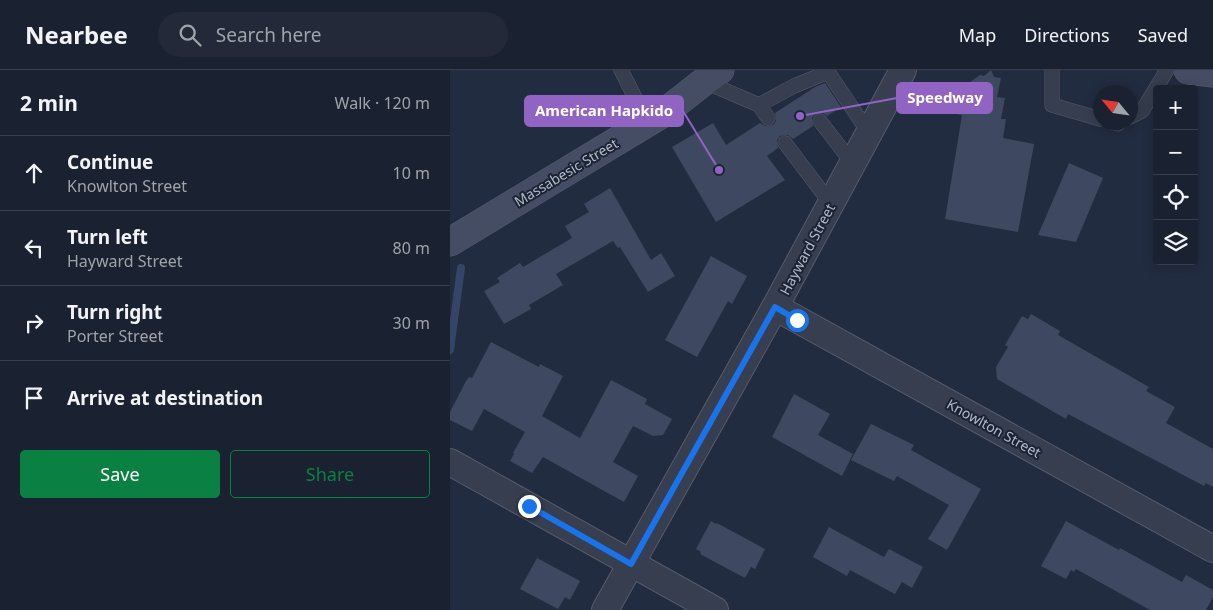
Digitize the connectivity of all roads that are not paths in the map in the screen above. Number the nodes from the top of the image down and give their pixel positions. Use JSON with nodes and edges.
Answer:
{"nodes":[{"id":1,"x":621,"y":70,"type":"edge"},
{"id":2,"x":904,"y":70,"type":"edge"},
{"id":3,"x":1052,"y":70,"type":"edge"},
{"id":4,"x":1166,"y":70,"type":"edge"},
{"id":5,"x":1188,"y":70,"type":"edge"},
{"id":6,"x":1213,"y":72,"type":"edge"},
{"id":7,"x":710,"y":74,"type":"edge"},
{"id":8,"x":758,"y":104,"type":"junction"},
{"id":9,"x":1138,"y":113,"type":"edge"},
{"id":10,"x":1093,"y":117,"type":"edge"},
{"id":11,"x":768,"y":118,"type":"dead end"},
{"id":12,"x":820,"y":121,"type":"dead end"},
{"id":13,"x":648,"y":122,"type":"junction"},
{"id":14,"x":869,"y":133,"type":"junction"},
{"id":15,"x":786,"y":144,"type":"dead end"},
{"id":16,"x":853,"y":164,"type":"junction"},
{"id":17,"x":831,"y":204,"type":"junction"},
{"id":18,"x":450,"y":242,"type":"edge"},
{"id":19,"x":775,"y":307,"type":"junction"},
{"id":20,"x":450,"y":462,"type":"edge"},
{"id":21,"x":1213,"y":549,"type":"edge"},
{"id":22,"x":631,"y":564,"type":"junction"},
{"id":23,"x":606,"y":610,"type":"edge"},
{"id":24,"x":715,"y":610,"type":"edge"}],
"edges":[{"from":1,"to":13,"type":"lane"},
{"from":2,"to":14,"type":"street","name":"Hayward Street"},
{"from":3,"to":10,"type":"lane"},
{"from":4,"to":9,"type":"lane"},
{"from":5,"to":6,"type":"main road"},
{"from":7,"to":8,"type":"lane"},
{"from":7,"to":13,"type":"main road","name":"Massabesic Street"},
{"from":8,"to":11,"type":"lane"},
{"from":8,"to":14,"type":"lane"},
{"from":12,"to":16,"type":"lane"},
{"from":13,"to":18,"type":"main road","name":"Massabesic Street"},
{"from":14,"to":16,"type":"street","name":"Hayward Street"},
{"from":15,"to":17,"type":"lane"},
{"from":16,"to":17,"type":"street","name":"Hayward Street"},
{"from":17,"to":19,"type":"street","name":"Hayward Street"},
{"from":19,"to":21,"type":"street","name":"Knowlton Street"},
{"from":19,"to":22,"type":"street","name":"Hayward Street"},
{"from":20,"to":22,"type":"street"},
{"from":22,"to":23,"type":"street","name":"Hayward Street"},
{"from":22,"to":24,"type":"street"}]}
